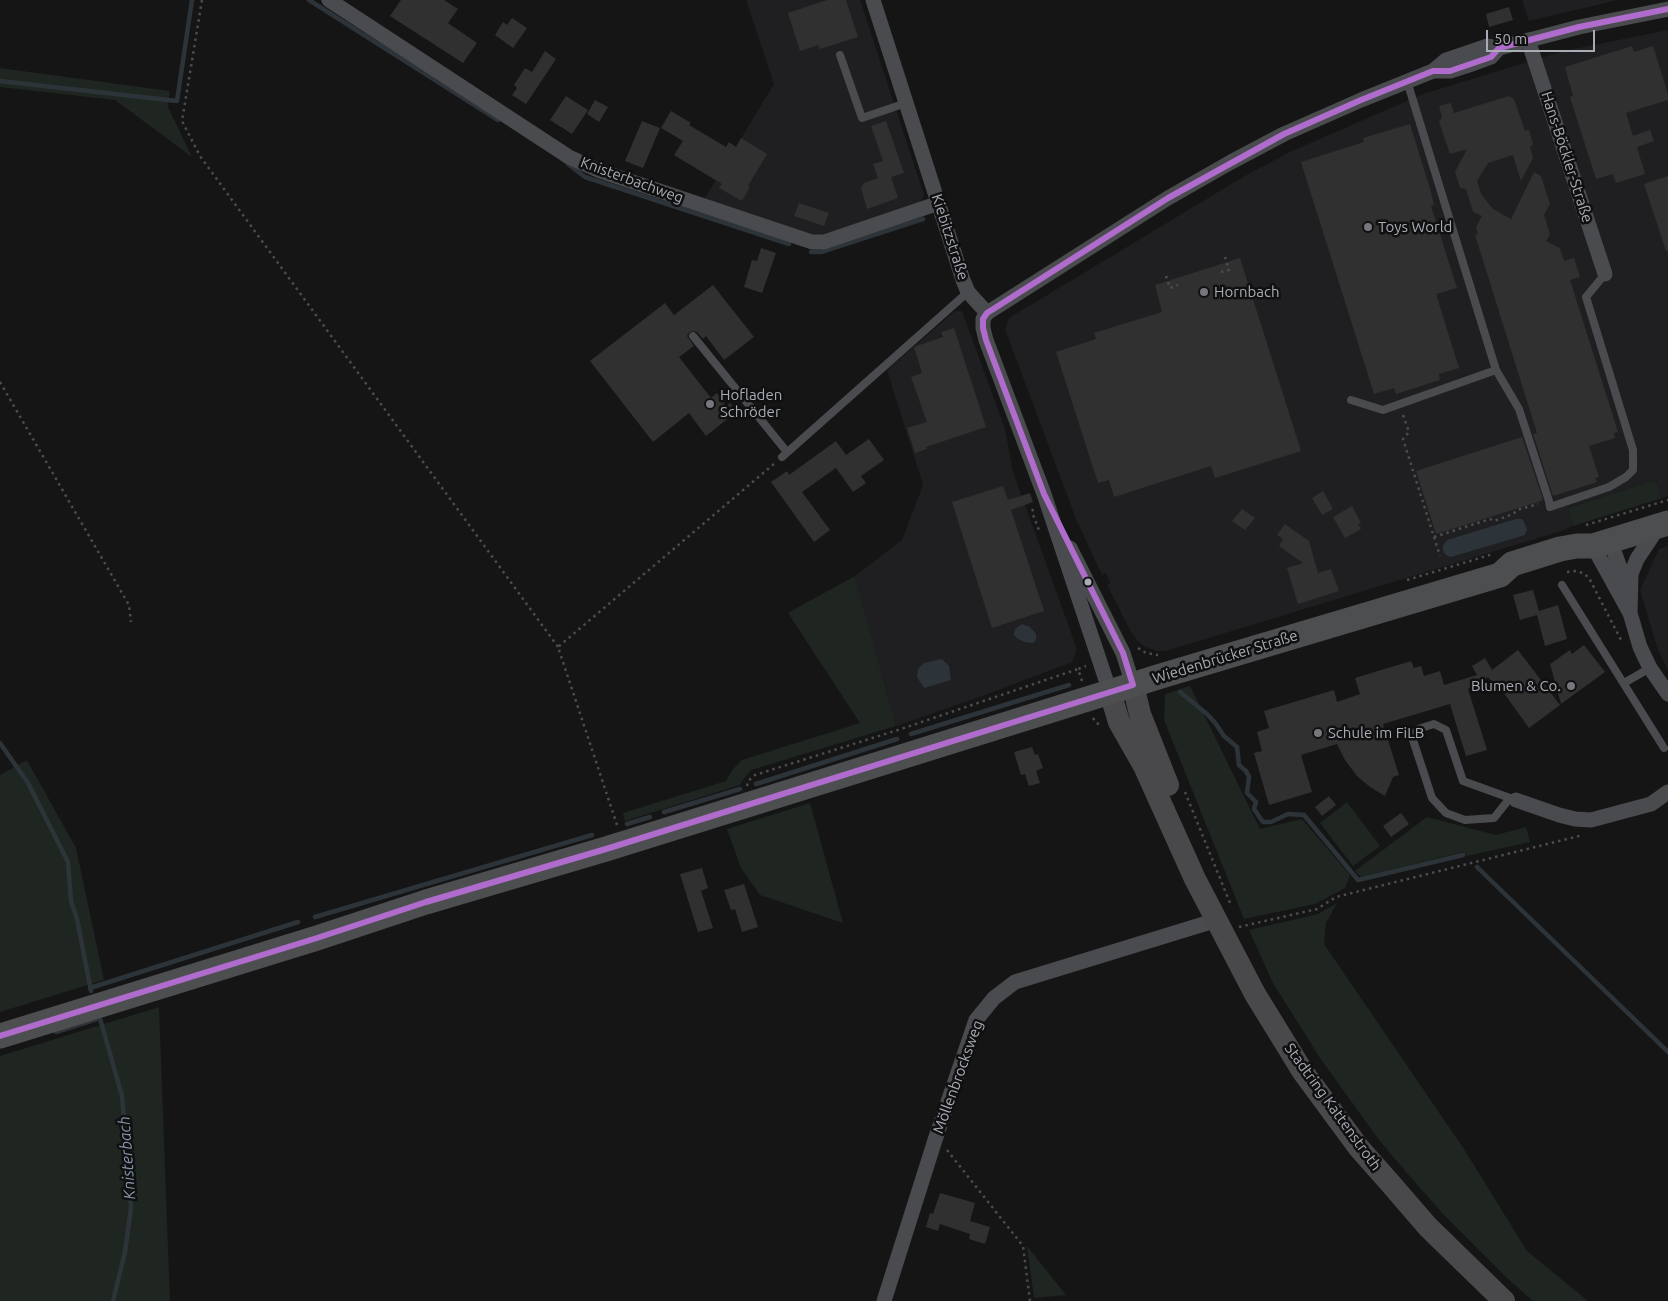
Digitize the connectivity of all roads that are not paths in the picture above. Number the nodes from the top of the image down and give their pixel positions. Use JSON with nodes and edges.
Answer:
{"nodes":[{"id":1,"x":329,"y":0,"type":"edge"},
{"id":2,"x":873,"y":0,"type":"edge"},
{"id":3,"x":1668,"y":9,"type":"edge"},
{"id":4,"x":1528,"y":40,"type":"junction"},
{"id":5,"x":840,"y":55,"type":"dead end"},
{"id":6,"x":1407,"y":81,"type":"junction"},
{"id":7,"x":906,"y":103,"type":"junction"},
{"id":8,"x":938,"y":203,"type":"junction"},
{"id":9,"x":1605,"y":274,"type":"joint"},
{"id":10,"x":968,"y":292,"type":"junction"},
{"id":11,"x":987,"y":313,"type":"junction"},
{"id":12,"x":693,"y":336,"type":"dead end"},
{"id":13,"x":1496,"y":370,"type":"junction"},
{"id":14,"x":1351,"y":400,"type":"dead end"},
{"id":15,"x":1044,"y":494,"type":"junction"},
{"id":16,"x":1663,"y":525,"type":"edge"},
{"id":17,"x":1596,"y":538,"type":"junction"},
{"id":18,"x":1562,"y":585,"type":"dead end"},
{"id":19,"x":1630,"y":596,"type":"junction"},
{"id":20,"x":1630,"y":613,"type":"junction"},
{"id":21,"x":1650,"y":668,"type":"junction"},
{"id":22,"x":1624,"y":683,"type":"junction"},
{"id":23,"x":1121,"y":689,"type":"junction"},
{"id":24,"x":1668,"y":694,"type":"edge"},
{"id":25,"x":1664,"y":748,"type":"dead end"},
{"id":26,"x":1668,"y":792,"type":"edge"},
{"id":27,"x":1513,"y":799,"type":"junction"},
{"id":28,"x":1221,"y":914,"type":"junction"},
{"id":29,"x":0,"y":1036,"type":"edge"},
{"id":30,"x":884,"y":1301,"type":"edge"},
{"id":31,"x":1504,"y":1301,"type":"edge"}],
"edges":[{"from":1,"to":8,"type":"street","name":"Knisterbachweg"},
{"from":2,"to":7,"type":"street","name":"Kiebitzstraße"},
{"from":3,"to":4,"type":"street"},
{"from":4,"to":6,"type":"street"},
{"from":4,"to":9,"type":"street","name":"Hans-Böckler-Straße"},
{"from":5,"to":7,"type":"lane"},
{"from":6,"to":11,"type":"street"},
{"from":6,"to":13,"type":"lane"},
{"from":7,"to":8,"type":"street","name":"Kiebitzstraße"},
{"from":8,"to":10,"type":"street","name":"Kiebitzstraße"},
{"from":9,"to":13,"type":"lane"},
{"from":10,"to":11,"type":"street","name":"Kiebitzstraße"},
{"from":10,"to":12,"type":"lane"},
{"from":11,"to":15,"type":"street"},
{"from":13,"to":14,"type":"lane"},
{"from":15,"to":23,"type":"street"},
{"from":15,"to":23,"type":"street"},
{"from":16,"to":17,"type":"main road","name":"Wiedenbrücker Straße"},
{"from":16,"to":19,"type":"street"},
{"from":17,"to":19,"type":"street"},
{"from":17,"to":20,"type":"street"},
{"from":17,"to":23,"type":"main road","name":"Wiedenbrücker Straße"},
{"from":18,"to":22,"type":"lane"},
{"from":19,"to":20,"type":"street"},
{"from":20,"to":21,"type":"street"},
{"from":21,"to":22,"type":"lane"},
{"from":21,"to":24,"type":"street"},
{"from":22,"to":25,"type":"lane"},
{"from":23,"to":28,"type":"main road","name":"Stadtring Kattenstroth"},
{"from":23,"to":29,"type":"main road","name":"Wiedenbrücker Straße"},
{"from":26,"to":27,"type":"street"},
{"from":27,"to":27,"type":"lane"},
{"from":28,"to":30,"type":"street","name":"Möllenbrocksweg"},
{"from":28,"to":31,"type":"main road","name":"Stadtring Kattenstroth"}]}
